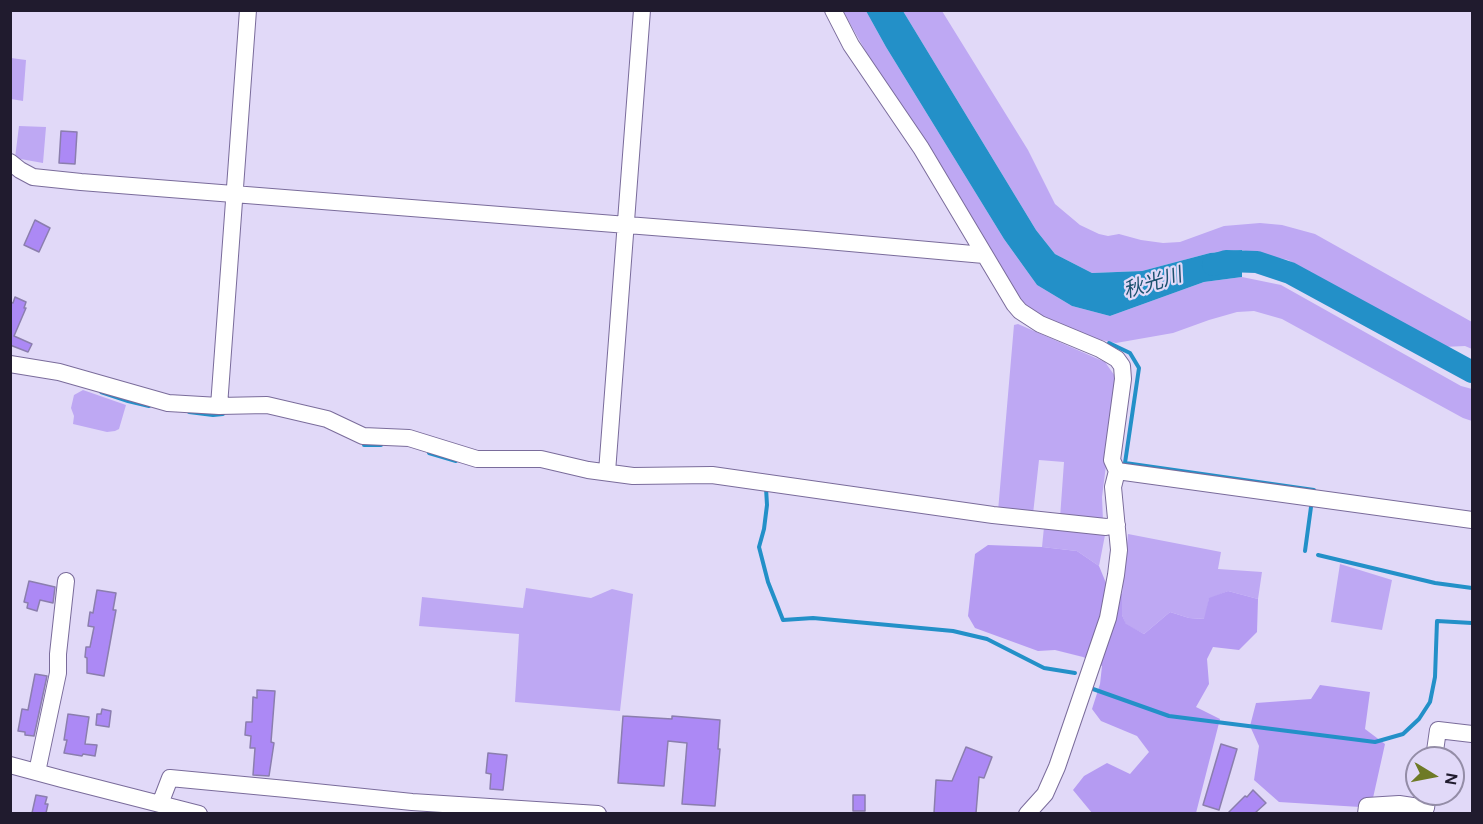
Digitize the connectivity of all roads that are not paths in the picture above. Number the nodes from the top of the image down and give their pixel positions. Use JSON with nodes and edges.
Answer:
{"nodes":[{"id":1,"x":248,"y":10,"type":"edge"},
{"id":2,"x":642,"y":10,"type":"edge"},
{"id":3,"x":833,"y":10,"type":"edge"},
{"id":4,"x":10,"y":162,"type":"edge"},
{"id":5,"x":234,"y":195,"type":"junction"},
{"id":6,"x":626,"y":226,"type":"junction"},
{"id":7,"x":984,"y":255,"type":"junction"},
{"id":8,"x":10,"y":364,"type":"edge"},
{"id":9,"x":219,"y":406,"type":"junction"},
{"id":10,"x":1117,"y":471,"type":"junction"},
{"id":11,"x":607,"y":472,"type":"junction"},
{"id":12,"x":1473,"y":520,"type":"edge"},
{"id":13,"x":1118,"y":525,"type":"junction"},
{"id":14,"x":66,"y":581,"type":"dead end"},
{"id":15,"x":1473,"y":734,"type":"edge"},
{"id":16,"x":1436,"y":746,"type":"edge"},
{"id":17,"x":10,"y":765,"type":"edge"},
{"id":18,"x":37,"y":772,"type":"junction"},
{"id":19,"x":160,"y":804,"type":"junction"},
{"id":20,"x":1405,"y":805,"type":"edge"},
{"id":21,"x":1412,"y":806,"type":"edge"},
{"id":22,"x":1426,"y":806,"type":"edge"},
{"id":23,"x":412,"y":808,"type":"edge"},
{"id":24,"x":199,"y":813,"type":"edge"},
{"id":25,"x":598,"y":813,"type":"edge"},
{"id":26,"x":1027,"y":813,"type":"edge"},
{"id":27,"x":1366,"y":813,"type":"edge"}],
"edges":[{"from":1,"to":5,"type":"street"},
{"from":2,"to":6,"type":"street"},
{"from":3,"to":7,"type":"street"},
{"from":4,"to":5,"type":"street"},
{"from":5,"to":6,"type":"street"},
{"from":5,"to":9,"type":"street"},
{"from":6,"to":7,"type":"street"},
{"from":6,"to":11,"type":"street"},
{"from":7,"to":10,"type":"street"},
{"from":8,"to":9,"type":"street"},
{"from":9,"to":11,"type":"street"},
{"from":10,"to":12,"type":"street"},
{"from":10,"to":13,"type":"street"},
{"from":11,"to":13,"type":"street"},
{"from":13,"to":26,"type":"street"},
{"from":14,"to":18,"type":"street"},
{"from":15,"to":16,"type":"street"},
{"from":17,"to":18,"type":"street"},
{"from":18,"to":19,"type":"street"},
{"from":19,"to":23,"type":"street"},
{"from":19,"to":24,"type":"street"},
{"from":20,"to":27,"type":"street"},
{"from":21,"to":22,"type":"street"},
{"from":23,"to":25,"type":"street"}]}
